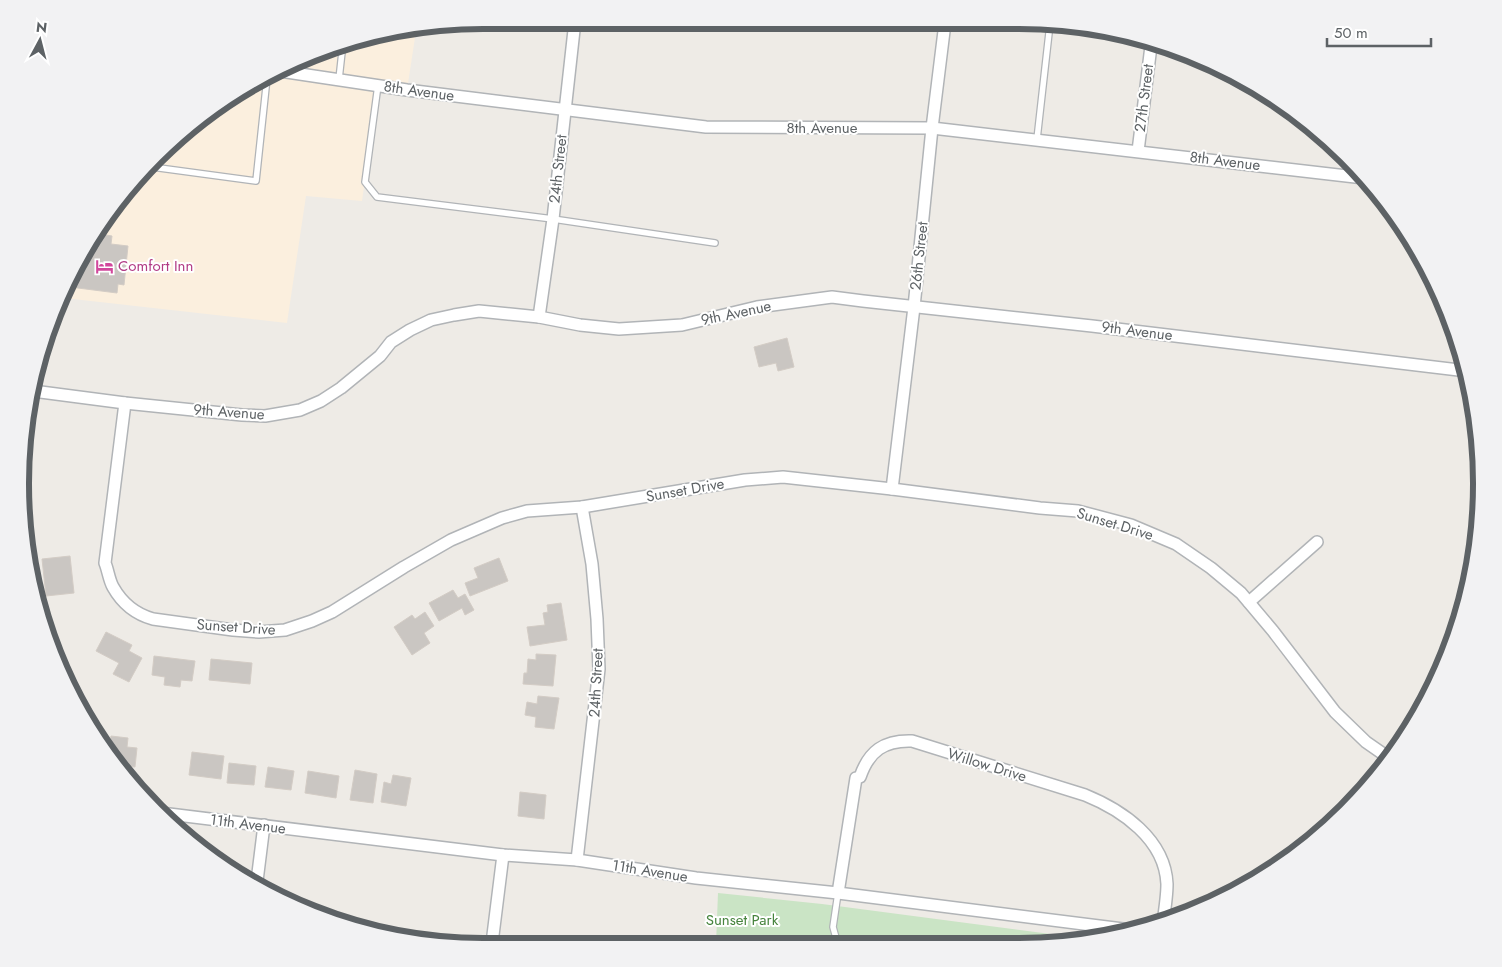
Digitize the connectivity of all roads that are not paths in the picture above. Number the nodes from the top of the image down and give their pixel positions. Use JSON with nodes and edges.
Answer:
{"nodes":[{"id":1,"x":574,"y":29,"type":"edge"},
{"id":2,"x":944,"y":29,"type":"edge"},
{"id":3,"x":1049,"y":30,"type":"edge"},
{"id":4,"x":1151,"y":49,"type":"edge"},
{"id":5,"x":342,"y":51,"type":"edge"},
{"id":6,"x":290,"y":72,"type":"edge"},
{"id":7,"x":339,"y":79,"type":"junction"},
{"id":8,"x":266,"y":84,"type":"edge"},
{"id":9,"x":378,"y":85,"type":"junction"},
{"id":10,"x":565,"y":109,"type":"junction"},
{"id":11,"x":932,"y":128,"type":"junction"},
{"id":12,"x":1036,"y":139,"type":"junction"},
{"id":13,"x":1138,"y":151,"type":"junction"},
{"id":14,"x":157,"y":168,"type":"edge"},
{"id":15,"x":1353,"y":177,"type":"edge"},
{"id":16,"x":553,"y":219,"type":"junction"},
{"id":17,"x":715,"y":243,"type":"dead end"},
{"id":18,"x":914,"y":307,"type":"junction"},
{"id":19,"x":539,"y":317,"type":"junction"},
{"id":20,"x":1459,"y":370,"type":"edge"},
{"id":21,"x":38,"y":391,"type":"edge"},
{"id":22,"x":125,"y":403,"type":"junction"},
{"id":23,"x":892,"y":489,"type":"junction"},
{"id":24,"x":582,"y":507,"type":"junction"},
{"id":25,"x":1317,"y":542,"type":"dead end"},
{"id":26,"x":1249,"y":602,"type":"junction"},
{"id":27,"x":1384,"y":754,"type":"edge"},
{"id":28,"x":172,"y":814,"type":"edge"},
{"id":29,"x":264,"y":825,"type":"junction"},
{"id":30,"x":503,"y":855,"type":"junction"},
{"id":31,"x":577,"y":860,"type":"junction"},
{"id":32,"x":257,"y":878,"type":"edge"},
{"id":33,"x":838,"y":893,"type":"junction"},
{"id":34,"x":1164,"y":914,"type":"edge"},
{"id":35,"x":1115,"y":928,"type":"edge"},
{"id":36,"x":493,"y":938,"type":"edge"},
{"id":37,"x":836,"y":938,"type":"edge"}],
"edges":[{"from":1,"to":10,"type":"street","name":"24th Street"},
{"from":2,"to":11,"type":"street","name":"26th Street"},
{"from":3,"to":12,"type":"lane"},
{"from":4,"to":13,"type":"street","name":"27th Street"},
{"from":5,"to":7,"type":"lane"},
{"from":6,"to":7,"type":"street","name":"8th Avenue"},
{"from":7,"to":9,"type":"street","name":"8th Avenue"},
{"from":8,"to":14,"type":"lane"},
{"from":9,"to":10,"type":"street","name":"8th Avenue"},
{"from":9,"to":16,"type":"lane"},
{"from":10,"to":11,"type":"street","name":"8th Avenue"},
{"from":10,"to":16,"type":"street","name":"24th Street"},
{"from":11,"to":12,"type":"street","name":"8th Avenue"},
{"from":11,"to":18,"type":"street","name":"26th Street"},
{"from":12,"to":13,"type":"street","name":"8th Avenue"},
{"from":13,"to":15,"type":"street","name":"8th Avenue"},
{"from":16,"to":17,"type":"lane"},
{"from":16,"to":19,"type":"street","name":"24th Street"},
{"from":18,"to":19,"type":"street","name":"9th Avenue"},
{"from":18,"to":20,"type":"street","name":"9th Avenue"},
{"from":18,"to":23,"type":"street","name":"26th Street"},
{"from":19,"to":22,"type":"street","name":"9th Avenue"},
{"from":21,"to":22,"type":"street","name":"9th Avenue"},
{"from":22,"to":24,"type":"street","name":"Sunset Drive"},
{"from":23,"to":24,"type":"street","name":"Sunset Drive"},
{"from":23,"to":26,"type":"street","name":"Sunset Drive"},
{"from":24,"to":31,"type":"street","name":"24th Street"},
{"from":25,"to":26,"type":"street"},
{"from":26,"to":27,"type":"street","name":"Sunset Drive"},
{"from":28,"to":29,"type":"street","name":"11th Avenue"},
{"from":29,"to":30,"type":"street","name":"11th Avenue"},
{"from":29,"to":32,"type":"street"},
{"from":30,"to":31,"type":"street","name":"11th Avenue"},
{"from":30,"to":36,"type":"street"},
{"from":31,"to":33,"type":"street","name":"11th Avenue"},
{"from":33,"to":34,"type":"street","name":"Willow Drive"},
{"from":33,"to":35,"type":"street","name":"11th Avenue"},
{"from":33,"to":37,"type":"lane"}]}
